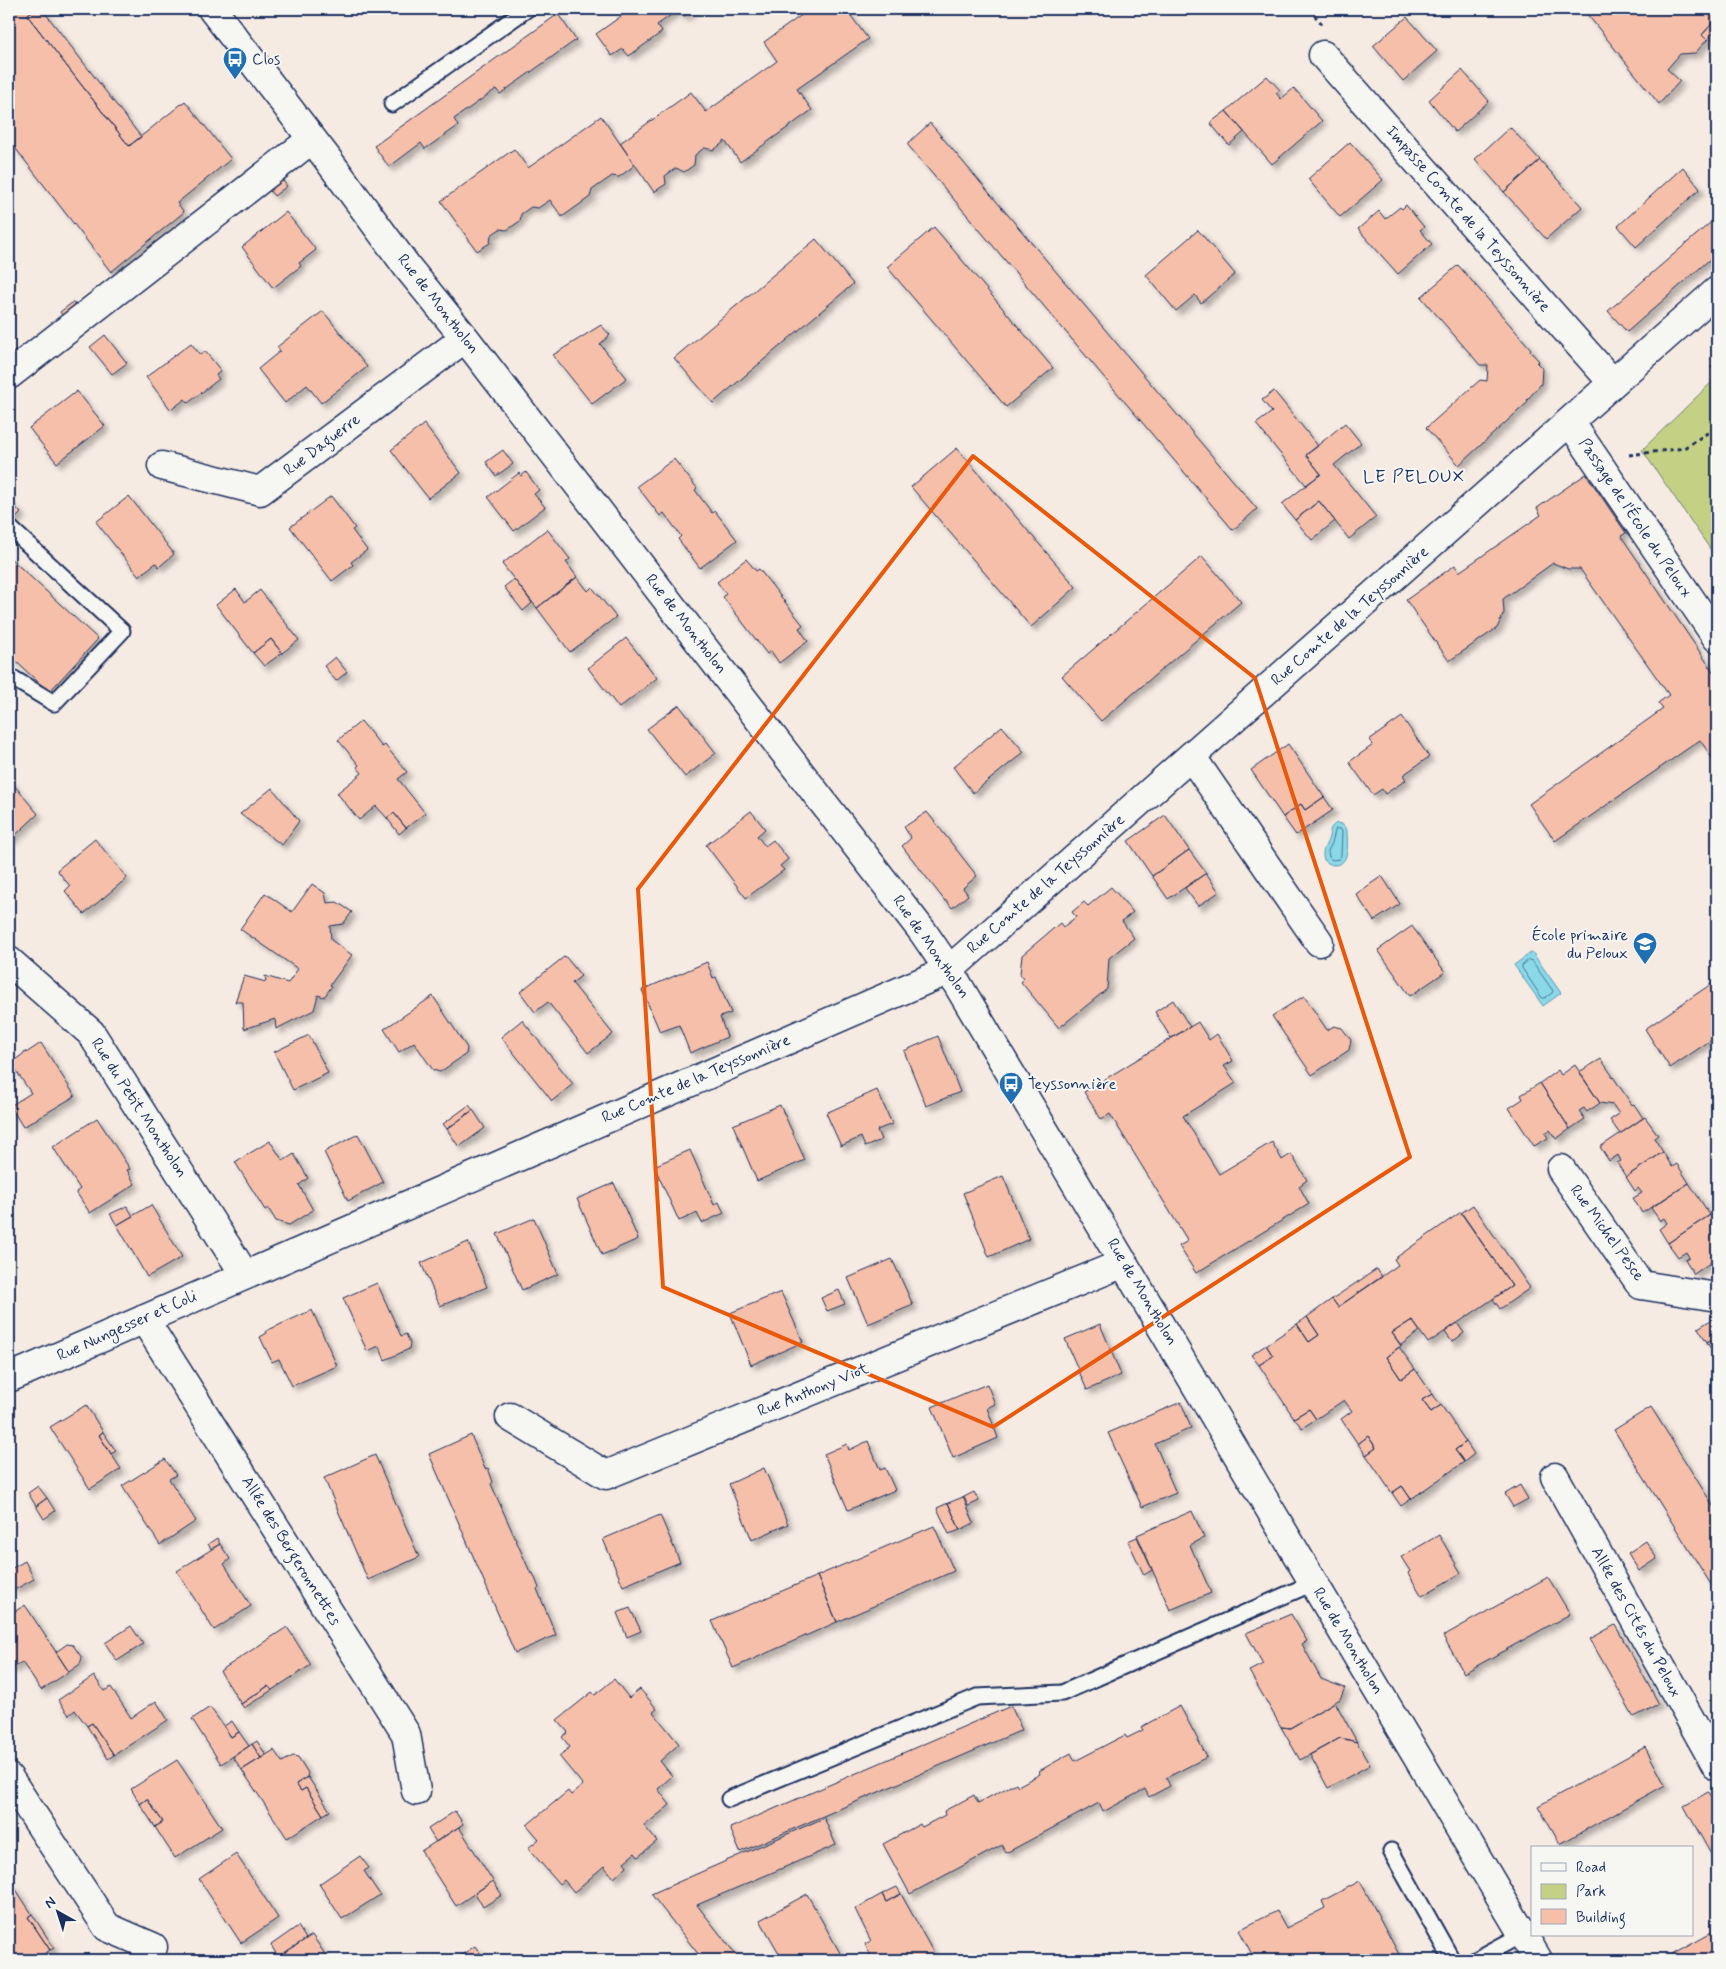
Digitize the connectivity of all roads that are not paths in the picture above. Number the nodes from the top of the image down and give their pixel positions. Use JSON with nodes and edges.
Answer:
{"nodes":[{"id":1,"x":212,"y":9,"type":"edge"},
{"id":2,"x":527,"y":9,"type":"edge"},
{"id":3,"x":1323,"y":55,"type":"dead end"},
{"id":4,"x":392,"y":104,"type":"dead end"},
{"id":5,"x":312,"y":139,"type":"junction"},
{"id":6,"x":1717,"y":291,"type":"edge"},
{"id":7,"x":465,"y":338,"type":"junction"},
{"id":8,"x":9,"y":374,"type":"edge"},
{"id":9,"x":1613,"y":383,"type":"junction"},
{"id":10,"x":1570,"y":422,"type":"junction"},
{"id":11,"x":162,"y":466,"type":"dead end"},
{"id":12,"x":9,"y":527,"type":"edge"},
{"id":13,"x":1717,"y":638,"type":"edge"},
{"id":14,"x":9,"y":676,"type":"edge"},
{"id":15,"x":1190,"y":756,"type":"junction"},
{"id":16,"x":1319,"y":942,"type":"dead end"},
{"id":17,"x":9,"y":961,"type":"edge"},
{"id":18,"x":949,"y":970,"type":"junction"},
{"id":19,"x":1561,"y":1169,"type":"dead end"},
{"id":20,"x":1124,"y":1262,"type":"junction"},
{"id":21,"x":246,"y":1275,"type":"junction"},
{"id":22,"x":1717,"y":1297,"type":"edge"},
{"id":23,"x":144,"y":1319,"type":"junction"},
{"id":24,"x":9,"y":1378,"type":"edge"},
{"id":25,"x":510,"y":1417,"type":"dead end"},
{"id":26,"x":1555,"y":1476,"type":"dead end"},
{"id":27,"x":1313,"y":1583,"type":"junction"},
{"id":28,"x":1717,"y":1767,"type":"edge"},
{"id":29,"x":9,"y":1778,"type":"edge"},
{"id":30,"x":416,"y":1791,"type":"dead end"},
{"id":31,"x":729,"y":1799,"type":"dead end"},
{"id":32,"x":1391,"y":1851,"type":"dead end"},
{"id":33,"x":1523,"y":1934,"type":"junction"},
{"id":34,"x":154,"y":1947,"type":"dead end"},
{"id":35,"x":1452,"y":1960,"type":"edge"},
{"id":36,"x":1475,"y":1960,"type":"edge"},
{"id":37,"x":1538,"y":1960,"type":"edge"}],
"edges":[{"from":1,"to":5,"type":"street","name":"Rue de Montholon"},
{"from":2,"to":4,"type":"lane"},
{"from":3,"to":9,"type":"street","name":"Impasse Comte de la Teyssonnière"},
{"from":5,"to":7,"type":"street","name":"Rue de Montholon"},
{"from":5,"to":8,"type":"street"},
{"from":6,"to":9,"type":"street","name":"Rue Comte de la Teyssonnière"},
{"from":7,"to":11,"type":"street","name":"Rue Daguerre"},
{"from":7,"to":18,"type":"street","name":"Rue de Montholon"},
{"from":9,"to":10,"type":"street","name":"Rue Comte de la Teyssonnière"},
{"from":10,"to":13,"type":"street","name":"Passage de l'École du Peloux"},
{"from":10,"to":15,"type":"street","name":"Rue Comte de la Teyssonnière"},
{"from":12,"to":14,"type":"lane"},
{"from":15,"to":16,"type":"street"},
{"from":15,"to":18,"type":"street","name":"Rue Comte de la Teyssonnière"},
{"from":17,"to":21,"type":"street","name":"Rue du Petit Montholon"},
{"from":18,"to":20,"type":"street","name":"Rue de Montholon"},
{"from":18,"to":21,"type":"street","name":"Rue Comte de la Teyssonnière"},
{"from":19,"to":22,"type":"street","name":"Rue Michel Pesce"},
{"from":20,"to":25,"type":"street","name":"Rue Anthony Viot"},
{"from":20,"to":27,"type":"street","name":"Rue de Montholon"},
{"from":21,"to":23,"type":"street","name":"Rue Nungesser et Coli"},
{"from":23,"to":24,"type":"street","name":"Rue Nungesser et Coli"},
{"from":23,"to":30,"type":"street","name":"Allée des Bergeronnettes"},
{"from":26,"to":28,"type":"street","name":"Allée des Cités du Peloux"},
{"from":27,"to":31,"type":"lane"},
{"from":27,"to":33,"type":"street","name":"Rue de Montholon"},
{"from":29,"to":34,"type":"street"},
{"from":32,"to":35,"type":"lane"},
{"from":33,"to":36,"type":"lane"},
{"from":33,"to":37,"type":"street","name":"Rue de Montholon"}]}
